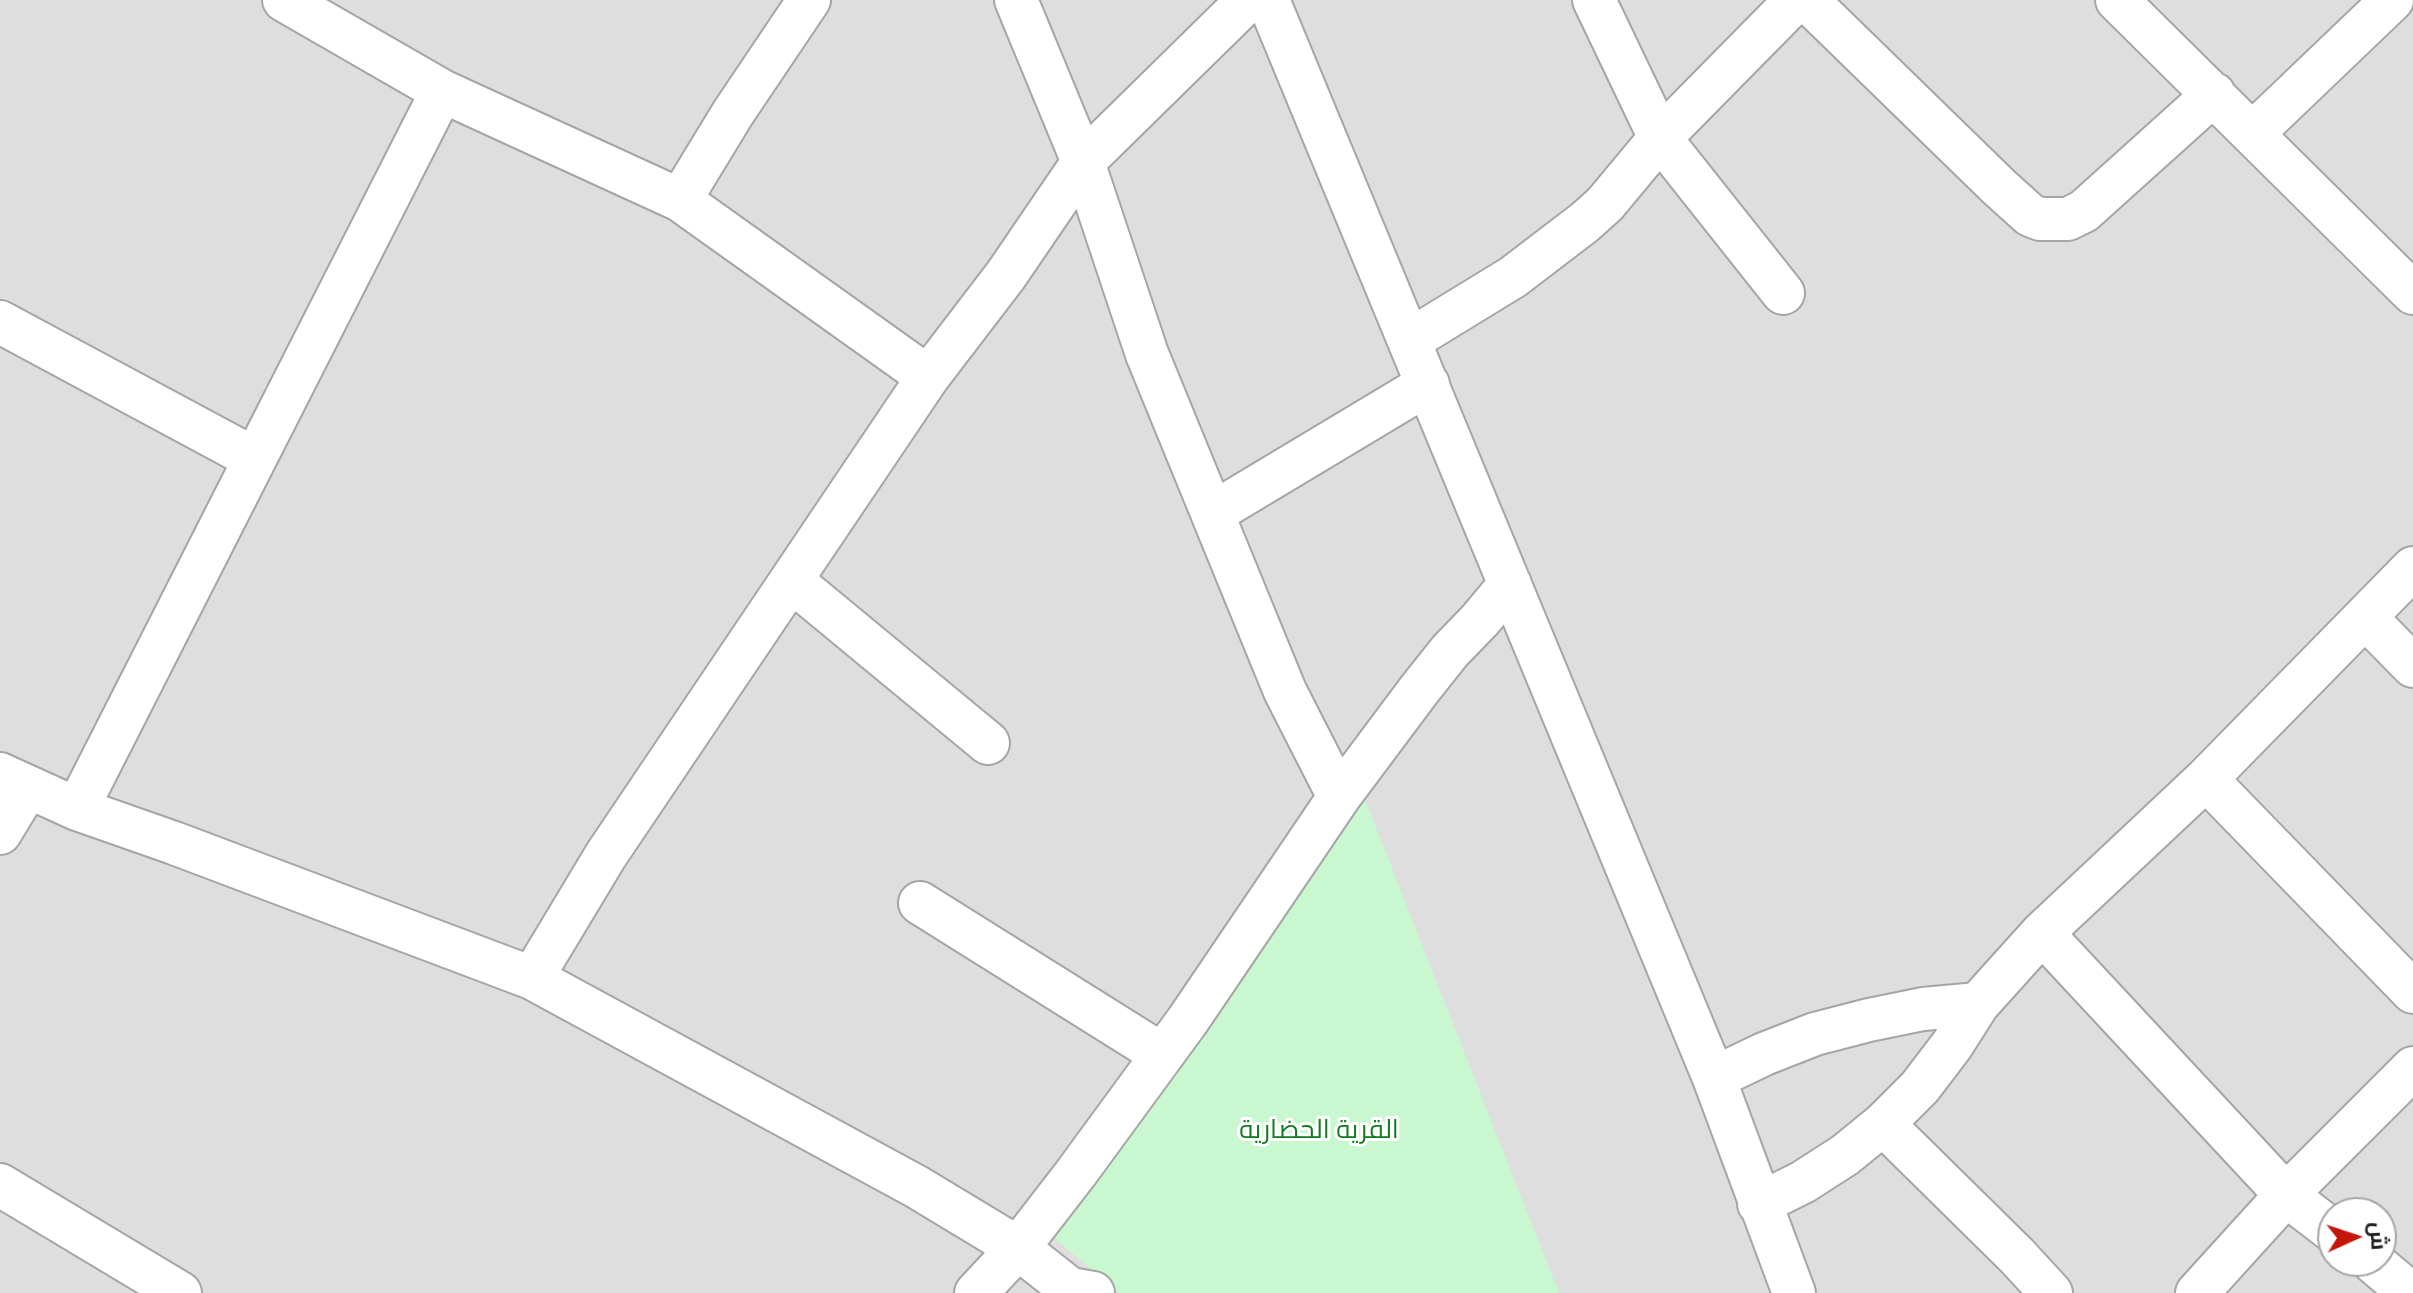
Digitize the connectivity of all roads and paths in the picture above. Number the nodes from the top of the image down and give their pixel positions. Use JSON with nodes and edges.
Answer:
{"nodes":[{"id":1,"x":809,"y":0,"type":"edge"},
{"id":2,"x":1016,"y":0,"type":"edge"},
{"id":3,"x":1248,"y":0,"type":"edge"},
{"id":4,"x":1268,"y":0,"type":"edge"},
{"id":5,"x":1594,"y":0,"type":"edge"},
{"id":6,"x":1796,"y":0,"type":"edge"},
{"id":7,"x":1807,"y":0,"type":"edge"},
{"id":8,"x":2117,"y":0,"type":"edge"},
{"id":9,"x":2392,"y":0,"type":"edge"},
{"id":10,"x":291,"y":2,"type":"edge"},
{"id":11,"x":442,"y":91,"type":"junction"},
{"id":12,"x":2214,"y":94,"type":"junction"},
{"id":13,"x":2253,"y":133,"type":"junction"},
{"id":14,"x":1660,"y":138,"type":"junction"},
{"id":15,"x":1083,"y":162,"type":"junction"},
{"id":16,"x":680,"y":200,"type":"junction"},
{"id":17,"x":1783,"y":293,"type":"dead end"},
{"id":18,"x":2413,"y":293,"type":"edge"},
{"id":19,"x":0,"y":322,"type":"edge"},
{"id":20,"x":1410,"y":340,"type":"junction"},
{"id":21,"x":928,"y":377,"type":"junction"},
{"id":22,"x":1428,"y":384,"type":"junction"},
{"id":23,"x":255,"y":459,"type":"junction"},
{"id":24,"x":1213,"y":513,"type":"junction"},
{"id":25,"x":2413,"y":568,"type":"edge"},
{"id":26,"x":792,"y":581,"type":"junction"},
{"id":27,"x":1510,"y":584,"type":"junction"},
{"id":28,"x":2365,"y":617,"type":"junction"},
{"id":29,"x":2413,"y":666,"type":"edge"},
{"id":30,"x":988,"y":743,"type":"dead end"},
{"id":31,"x":2206,"y":779,"type":"junction"},
{"id":32,"x":14,"y":781,"type":"edge"},
{"id":33,"x":1339,"y":797,"type":"junction"},
{"id":34,"x":77,"y":809,"type":"junction"},
{"id":35,"x":0,"y":833,"type":"edge"},
{"id":36,"x":920,"y":903,"type":"dead end"},
{"id":37,"x":2042,"y":933,"type":"junction"},
{"id":38,"x":532,"y":978,"type":"junction"},
{"id":39,"x":2413,"y":992,"type":"edge"},
{"id":40,"x":1978,"y":1004,"type":"junction"},
{"id":41,"x":1161,"y":1054,"type":"junction"},
{"id":42,"x":2413,"y":1068,"type":"edge"},
{"id":43,"x":1714,"y":1078,"type":"junction"},
{"id":44,"x":1883,"y":1124,"type":"junction"},
{"id":45,"x":0,"y":1185,"type":"edge"},
{"id":46,"x":2286,"y":1195,"type":"junction"},
{"id":47,"x":1759,"y":1204,"type":"junction"},
{"id":48,"x":2317,"y":1219,"type":"edge"},
{"id":49,"x":1018,"y":1248,"type":"junction"},
{"id":50,"x":2391,"y":1277,"type":"edge"},
{"id":51,"x":1078,"y":1292,"type":"edge"},
{"id":52,"x":180,"y":1293,"type":"edge"},
{"id":53,"x":976,"y":1293,"type":"edge"},
{"id":54,"x":1794,"y":1293,"type":"edge"},
{"id":55,"x":2051,"y":1293,"type":"edge"},
{"id":56,"x":2197,"y":1293,"type":"edge"},
{"id":57,"x":2410,"y":1293,"type":"edge"}],
"edges":[{"from":1,"to":16,"type":"street"},
{"from":2,"to":15,"type":"street"},
{"from":3,"to":15,"type":"street"},
{"from":4,"to":20,"type":"street"},
{"from":5,"to":14,"type":"street"},
{"from":6,"to":14,"type":"street"},
{"from":7,"to":12,"type":"street"},
{"from":8,"to":12,"type":"street"},
{"from":9,"to":13,"type":"street"},
{"from":10,"to":11,"type":"street"},
{"from":11,"to":16,"type":"street"},
{"from":11,"to":23,"type":"street"},
{"from":12,"to":13,"type":"street"},
{"from":13,"to":18,"type":"street"},
{"from":14,"to":17,"type":"street"},
{"from":14,"to":20,"type":"street"},
{"from":15,"to":21,"type":"street"},
{"from":15,"to":24,"type":"street"},
{"from":16,"to":21,"type":"street"},
{"from":19,"to":23,"type":"street"},
{"from":20,"to":22,"type":"street"},
{"from":21,"to":26,"type":"street"},
{"from":22,"to":24,"type":"street"},
{"from":22,"to":27,"type":"street"},
{"from":23,"to":34,"type":"street"},
{"from":24,"to":33,"type":"street"},
{"from":25,"to":28,"type":"street"},
{"from":26,"to":30,"type":"street"},
{"from":26,"to":38,"type":"street"},
{"from":27,"to":33,"type":"street"},
{"from":27,"to":43,"type":"street"},
{"from":28,"to":29,"type":"street"},
{"from":28,"to":31,"type":"street"},
{"from":31,"to":37,"type":"street"},
{"from":31,"to":39,"type":"street"},
{"from":32,"to":34,"type":"street"},
{"from":32,"to":35,"type":"street"},
{"from":33,"to":41,"type":"street"},
{"from":34,"to":38,"type":"street"},
{"from":36,"to":41,"type":"street"},
{"from":37,"to":40,"type":"street"},
{"from":37,"to":46,"type":"street"},
{"from":38,"to":49,"type":"street"},
{"from":40,"to":43,"type":"street"},
{"from":40,"to":44,"type":"street"},
{"from":41,"to":49,"type":"street"},
{"from":42,"to":46,"type":"street"},
{"from":43,"to":47,"type":"street"},
{"from":44,"to":47,"type":"street"},
{"from":44,"to":55,"type":"street"},
{"from":45,"to":52,"type":"street"},
{"from":46,"to":48,"type":"street"},
{"from":46,"to":56,"type":"street"},
{"from":47,"to":54,"type":"street"},
{"from":49,"to":51,"type":"street"},
{"from":49,"to":53,"type":"street"},
{"from":50,"to":57,"type":"street"}]}
